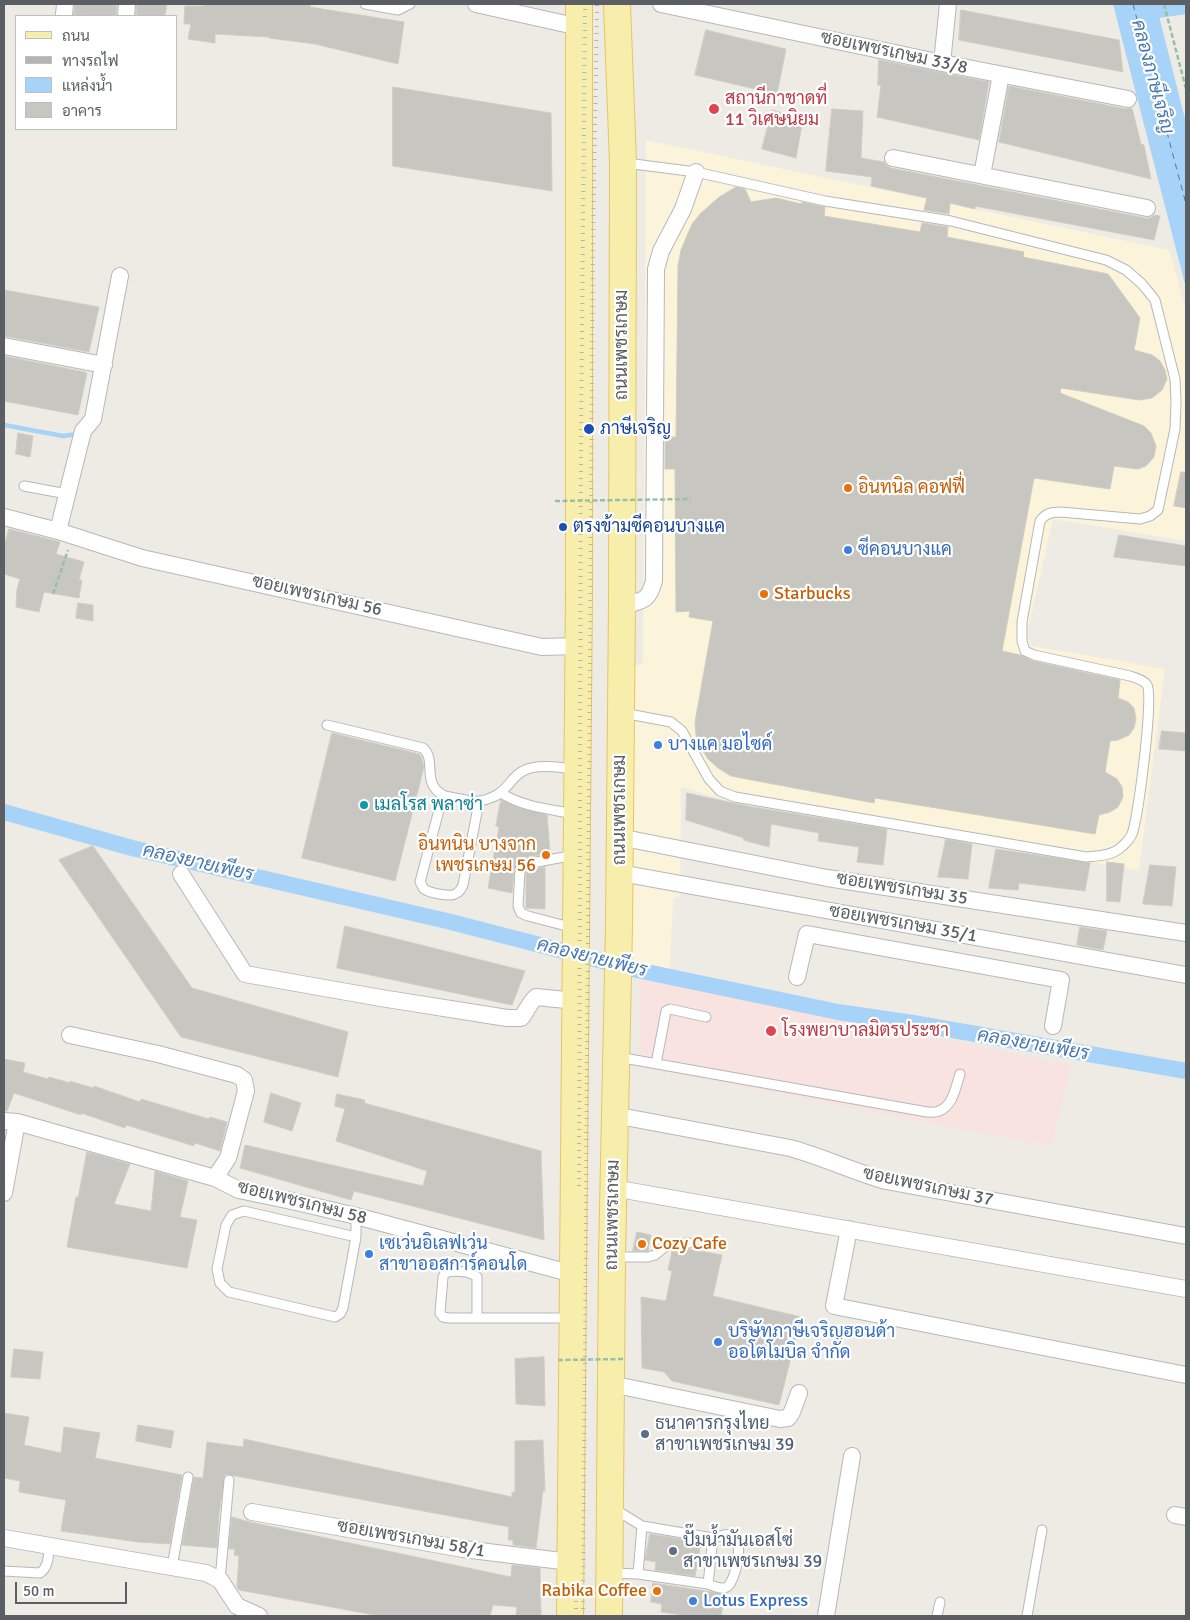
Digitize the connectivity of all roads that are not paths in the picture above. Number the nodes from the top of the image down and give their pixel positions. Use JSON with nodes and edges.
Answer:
{"nodes":[{"id":1,"x":365,"y":4,"type":"edge"},
{"id":2,"x":410,"y":4,"type":"edge"},
{"id":3,"x":476,"y":4,"type":"edge"},
{"id":4,"x":617,"y":4,"type":"edge"},
{"id":5,"x":661,"y":4,"type":"edge"},
{"id":6,"x":948,"y":4,"type":"edge"},
{"id":7,"x":579,"y":16,"type":"edge"},
{"id":8,"x":942,"y":63,"type":"junction"},
{"id":9,"x":1000,"y":75,"type":"junction"},
{"id":10,"x":1128,"y":99,"type":"dead end"},
{"id":11,"x":893,"y":158,"type":"dead end"},
{"id":12,"x":623,"y":163,"type":"junction"},
{"id":13,"x":696,"y":172,"type":"junction"},
{"id":14,"x":982,"y":175,"type":"junction"},
{"id":15,"x":1147,"y":208,"type":"dead end"},
{"id":16,"x":120,"y":276,"type":"dead end"},
{"id":17,"x":4,"y":346,"type":"edge"},
{"id":18,"x":103,"y":365,"type":"junction"},
{"id":19,"x":24,"y":486,"type":"dead end"},
{"id":20,"x":67,"y":494,"type":"junction"},
{"id":21,"x":4,"y":517,"type":"edge"},
{"id":22,"x":65,"y":533,"type":"junction"},
{"id":23,"x":622,"y":606,"type":"junction"},
{"id":24,"x":578,"y":646,"type":"junction"},
{"id":25,"x":621,"y":713,"type":"junction"},
{"id":26,"x":327,"y":725,"type":"dead end"},
{"id":27,"x":577,"y":769,"type":"junction"},
{"id":28,"x":501,"y":793,"type":"junction"},
{"id":29,"x":443,"y":795,"type":"junction"},
{"id":30,"x":479,"y":802,"type":"junction"},
{"id":31,"x":577,"y":814,"type":"junction"},
{"id":32,"x":620,"y":837,"type":"junction"},
{"id":33,"x":576,"y":855,"type":"junction"},
{"id":34,"x":620,"y":873,"type":"junction"},
{"id":35,"x":181,"y":874,"type":"dead end"},
{"id":36,"x":825,"y":910,"type":"junction"},
{"id":37,"x":576,"y":931,"type":"junction"},
{"id":38,"x":1186,"y":933,"type":"edge"},
{"id":39,"x":821,"y":937,"type":"junction"},
{"id":40,"x":1186,"y":975,"type":"edge"},
{"id":41,"x":797,"y":977,"type":"dead end"},
{"id":42,"x":576,"y":1001,"type":"junction"},
{"id":43,"x":706,"y":1017,"type":"dead end"},
{"id":44,"x":1053,"y":1026,"type":"dead end"},
{"id":45,"x":70,"y":1035,"type":"dead end"},
{"id":46,"x":616,"y":1056,"type":"junction"},
{"id":47,"x":656,"y":1064,"type":"junction"},
{"id":48,"x":960,"y":1074,"type":"dead end"},
{"id":49,"x":614,"y":1115,"type":"junction"},
{"id":50,"x":11,"y":1122,"type":"edge"},
{"id":51,"x":215,"y":1178,"type":"junction"},
{"id":52,"x":613,"y":1188,"type":"junction"},
{"id":53,"x":4,"y":1193,"type":"edge"},
{"id":54,"x":356,"y":1216,"type":"junction"},
{"id":55,"x":849,"y":1229,"type":"junction"},
{"id":56,"x":1186,"y":1236,"type":"edge"},
{"id":57,"x":356,"y":1237,"type":"junction"},
{"id":58,"x":689,"y":1243,"type":"dead end"},
{"id":59,"x":612,"y":1257,"type":"junction"},
{"id":60,"x":573,"y":1274,"type":"junction"},
{"id":61,"x":1186,"y":1290,"type":"edge"},
{"id":62,"x":477,"y":1318,"type":"junction"},
{"id":63,"x":569,"y":1350,"type":"junction"},
{"id":64,"x":614,"y":1365,"type":"junction"},
{"id":65,"x":1186,"y":1375,"type":"edge"},
{"id":66,"x":799,"y":1393,"type":"dead end"},
{"id":67,"x":852,"y":1456,"type":"dead end"},
{"id":68,"x":188,"y":1477,"type":"dead end"},
{"id":69,"x":229,"y":1480,"type":"dead end"},
{"id":70,"x":610,"y":1506,"type":"junction"},
{"id":71,"x":252,"y":1512,"type":"dead end"},
{"id":72,"x":642,"y":1526,"type":"junction"},
{"id":73,"x":1042,"y":1530,"type":"dead end"},
{"id":74,"x":4,"y":1538,"type":"edge"},
{"id":75,"x":713,"y":1538,"type":"junction"},
{"id":76,"x":50,"y":1545,"type":"junction"},
{"id":77,"x":570,"y":1562,"type":"junction"},
{"id":78,"x":172,"y":1567,"type":"junction"},
{"id":79,"x":4,"y":1571,"type":"edge"},
{"id":80,"x":610,"y":1573,"type":"junction"},
{"id":81,"x":638,"y":1574,"type":"junction"},
{"id":82,"x":220,"y":1580,"type":"junction"},
{"id":83,"x":708,"y":1584,"type":"junction"},
{"id":84,"x":940,"y":1602,"type":"dead end"},
{"id":85,"x":259,"y":1616,"type":"edge"},
{"id":86,"x":570,"y":1616,"type":"edge"},
{"id":87,"x":609,"y":1616,"type":"edge"},
{"id":88,"x":826,"y":1616,"type":"edge"},
{"id":89,"x":937,"y":1616,"type":"edge"},
{"id":90,"x":1027,"y":1616,"type":"edge"}],
"edges":[{"from":1,"to":2,"type":"lane"},
{"from":3,"to":7,"type":"street"},
{"from":4,"to":12,"type":"main road","name":"ถนนเพชรเกษม"},
{"from":5,"to":8,"type":"street","name":"ซอยเพชรเกษม 33/8"},
{"from":6,"to":8,"type":"street"},
{"from":7,"to":24,"type":"main road"},
{"from":8,"to":9,"type":"street","name":"ซอยเพชรเกษม 33/8"},
{"from":9,"to":10,"type":"street","name":"ซอยเพชรเกษม 33/8"},
{"from":9,"to":14,"type":"street"},
{"from":11,"to":14,"type":"street"},
{"from":12,"to":13,"type":"lane"},
{"from":12,"to":23,"type":"main road","name":"ถนนเพชรเกษม"},
{"from":13,"to":23,"type":"street"},
{"from":13,"to":25,"type":"lane"},
{"from":14,"to":15,"type":"street"},
{"from":16,"to":18,"type":"street"},
{"from":17,"to":18,"type":"street"},
{"from":18,"to":20,"type":"street"},
{"from":19,"to":20,"type":"lane"},
{"from":20,"to":22,"type":"street"},
{"from":21,"to":22,"type":"street","name":"ซอยเพชรเกษม 56"},
{"from":22,"to":24,"type":"street","name":"ซอยเพชรเกษม 56"},
{"from":23,"to":25,"type":"main road","name":"ถนนเพชรเกษม"},
{"from":24,"to":27,"type":"main road"},
{"from":25,"to":32,"type":"main road","name":"ถนนเพชรเกษม"},
{"from":26,"to":29,"type":"lane"},
{"from":27,"to":28,"type":"lane"},
{"from":27,"to":31,"type":"main road"},
{"from":28,"to":30,"type":"lane"},
{"from":28,"to":31,"type":"lane"},
{"from":29,"to":30,"type":"lane"},
{"from":29,"to":30,"type":"lane"},
{"from":31,"to":33,"type":"main road"},
{"from":32,"to":34,"type":"main road","name":"ถนนเพชรเกษม"},
{"from":32,"to":38,"type":"street","name":"ซอยเพชรเกษม 35"},
{"from":33,"to":37,"type":"main road"},
{"from":33,"to":37,"type":"lane"},
{"from":34,"to":36,"type":"street","name":"ซอยเพชรเกษม 35/1"},
{"from":34,"to":46,"type":"main road","name":"ถนนเพชรเกษม"},
{"from":35,"to":42,"type":"street"},
{"from":36,"to":39,"type":"street"},
{"from":36,"to":40,"type":"street","name":"ซอยเพชรเกษม 35/1"},
{"from":37,"to":42,"type":"main road"},
{"from":39,"to":41,"type":"street"},
{"from":39,"to":44,"type":"street"},
{"from":42,"to":60,"type":"main road"},
{"from":43,"to":47,"type":"lane"},
{"from":45,"to":51,"type":"street"},
{"from":46,"to":47,"type":"lane"},
{"from":46,"to":49,"type":"main road","name":"ถนนเพชรเกษม"},
{"from":47,"to":48,"type":"lane"},
{"from":49,"to":52,"type":"main road","name":"ถนนเพชรเกษม"},
{"from":49,"to":56,"type":"street","name":"ซอยเพชรเกษม 37"},
{"from":50,"to":51,"type":"street","name":"ซอยเพชรเกษม 58"},
{"from":50,"to":53,"type":"street"},
{"from":51,"to":54,"type":"street","name":"ซอยเพชรเกษม 58"},
{"from":52,"to":55,"type":"street"},
{"from":52,"to":59,"type":"main road","name":"ถนนเพชรเกษม"},
{"from":54,"to":57,"type":"lane"},
{"from":54,"to":60,"type":"street","name":"ซอยเพชรเกษม 58"},
{"from":55,"to":61,"type":"street"},
{"from":55,"to":65,"type":"street"},
{"from":57,"to":57,"type":"lane"},
{"from":58,"to":59,"type":"lane"},
{"from":59,"to":64,"type":"main road","name":"ถนนเพชรเกษม"},
{"from":60,"to":63,"type":"main road"},
{"from":62,"to":62,"type":"lane"},
{"from":62,"to":63,"type":"lane"},
{"from":63,"to":64,"type":"main road"},
{"from":63,"to":77,"type":"main road"},
{"from":64,"to":66,"type":"street"},
{"from":64,"to":70,"type":"main road","name":"ถนนเพชรเกษม"},
{"from":67,"to":88,"type":"street"},
{"from":68,"to":78,"type":"lane"},
{"from":69,"to":82,"type":"lane"},
{"from":70,"to":72,"type":"lane"},
{"from":70,"to":80,"type":"main road","name":"ถนนเพชรเกษม"},
{"from":71,"to":77,"type":"street","name":"ซอยเพชรเกษม 58/1"},
{"from":72,"to":75,"type":"lane"},
{"from":72,"to":81,"type":"lane"},
{"from":73,"to":90,"type":"lane"},
{"from":74,"to":76,"type":"street"},
{"from":75,"to":83,"type":"lane"},
{"from":75,"to":83,"type":"lane"},
{"from":76,"to":78,"type":"street"},
{"from":76,"to":79,"type":"lane"},
{"from":77,"to":86,"type":"main road"},
{"from":78,"to":82,"type":"street"},
{"from":80,"to":81,"type":"lane"},
{"from":80,"to":87,"type":"main road","name":"ถนนเพชรเกษม"},
{"from":81,"to":83,"type":"lane"},
{"from":82,"to":85,"type":"street"},
{"from":84,"to":89,"type":"lane"}]}
